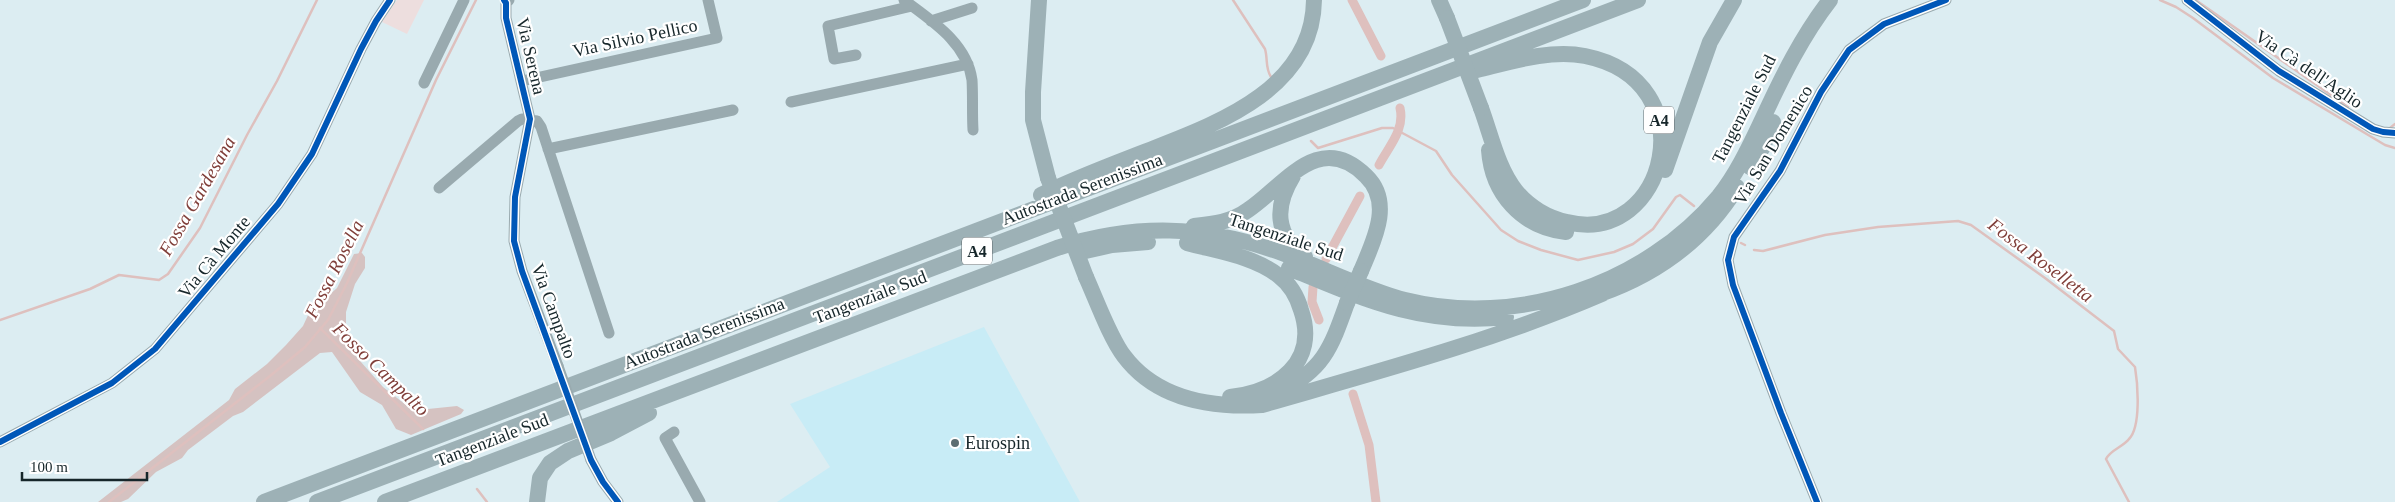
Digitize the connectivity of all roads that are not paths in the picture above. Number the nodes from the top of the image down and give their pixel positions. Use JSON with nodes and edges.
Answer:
{"nodes":[{"id":1,"x":390,"y":0,"type":"edge"},
{"id":2,"x":464,"y":0,"type":"edge"},
{"id":3,"x":708,"y":0,"type":"edge"},
{"id":4,"x":1039,"y":0,"type":"edge"},
{"id":5,"x":1314,"y":0,"type":"edge"},
{"id":6,"x":1439,"y":0,"type":"edge"},
{"id":7,"x":1583,"y":0,"type":"edge"},
{"id":8,"x":1638,"y":0,"type":"edge"},
{"id":9,"x":1734,"y":0,"type":"edge"},
{"id":10,"x":1830,"y":0,"type":"edge"},
{"id":11,"x":1844,"y":0,"type":"edge"},
{"id":12,"x":1946,"y":0,"type":"edge"},
{"id":13,"x":2187,"y":0,"type":"edge"},
{"id":14,"x":506,"y":1,"type":"edge"},
{"id":15,"x":908,"y":3,"type":"edge"},
{"id":16,"x":972,"y":8,"type":"dead end"},
{"id":17,"x":931,"y":21,"type":"junction"},
{"id":18,"x":856,"y":55,"type":"dead end"},
{"id":19,"x":968,"y":64,"type":"junction"},
{"id":20,"x":522,"y":81,"type":"junction"},
{"id":21,"x":424,"y":83,"type":"dead end"},
{"id":22,"x":1400,"y":90,"type":"junction"},
{"id":23,"x":791,"y":102,"type":"dead end"},
{"id":24,"x":733,"y":110,"type":"dead end"},
{"id":25,"x":530,"y":119,"type":"junction"},
{"id":26,"x":973,"y":130,"type":"dead end"},
{"id":27,"x":1488,"y":130,"type":"junction"},
{"id":28,"x":2395,"y":133,"type":"edge"},
{"id":29,"x":548,"y":149,"type":"junction"},
{"id":30,"x":1305,"y":164,"type":"junction"},
{"id":31,"x":439,"y":188,"type":"dead end"},
{"id":32,"x":983,"y":228,"type":"junction"},
{"id":33,"x":1144,"y":230,"type":"junction"},
{"id":34,"x":1186,"y":243,"type":"junction"},
{"id":35,"x":1320,"y":268,"type":"junction"},
{"id":36,"x":1602,"y":294,"type":"junction"},
{"id":37,"x":609,"y":333,"type":"dead end"},
{"id":38,"x":1143,"y":377,"type":"junction"},
{"id":39,"x":1223,"y":405,"type":"junction"},
{"id":40,"x":649,"y":413,"type":"junction"},
{"id":41,"x":674,"y":432,"type":"dead end"},
{"id":42,"x":0,"y":442,"type":"edge"},
{"id":43,"x":264,"y":502,"type":"edge"},
{"id":44,"x":317,"y":502,"type":"edge"},
{"id":45,"x":385,"y":502,"type":"edge"},
{"id":46,"x":414,"y":502,"type":"edge"},
{"id":47,"x":537,"y":502,"type":"edge"},
{"id":48,"x":618,"y":502,"type":"edge"},
{"id":49,"x":700,"y":502,"type":"edge"},
{"id":50,"x":1817,"y":502,"type":"edge"}],
"edges":[{"from":1,"to":42,"type":"street","name":"Via Cà Monte"},
{"from":2,"to":21,"type":"street"},
{"from":3,"to":20,"type":"street","name":"Via Silvio Pellico"},
{"from":4,"to":38,"type":"highway","bridge":true},
{"from":5,"to":32,"type":"highway","number":"A4"},
{"from":6,"to":27,"type":"highway","number":"A4","bridge":true},
{"from":7,"to":32,"type":"highway","name":"Autostrada Serenissima","number":"A4"},
{"from":8,"to":22,"type":"highway","name":"Autostrada Serenissima","number":"A4"},
{"from":9,"to":27,"type":"highway","number":"A4"},
{"from":10,"to":35,"type":"highway","name":"Tangenziale Sud"},
{"from":11,"to":36,"type":"highway","name":"Tangenziale Sud"},
{"from":12,"to":50,"type":"street","name":"Via San Domenico"},
{"from":13,"to":28,"type":"street","name":"Via Cà dell'Aglio"},
{"from":14,"to":20,"type":"street","name":"Via Serena"},
{"from":15,"to":17,"type":"street"},
{"from":15,"to":18,"type":"street"},
{"from":16,"to":17,"type":"street"},
{"from":17,"to":19,"type":"street"},
{"from":19,"to":23,"type":"street"},
{"from":19,"to":26,"type":"street"},
{"from":20,"to":25,"type":"street","name":"Via Serena"},
{"from":22,"to":27,"type":"highway","number":"A4"},
{"from":22,"to":44,"type":"highway","name":"Autostrada Serenissima","number":"A4"},
{"from":24,"to":29,"type":"street"},
{"from":25,"to":29,"type":"street","name":"Via Serena"},
{"from":25,"to":31,"type":"street"},
{"from":25,"to":48,"type":"street","name":"Via Campalto","bridge":true},
{"from":29,"to":37,"type":"street","name":"Via Serena"},
{"from":30,"to":33,"type":"highway"},
{"from":30,"to":35,"type":"highway"},
{"from":30,"to":39,"type":"highway","bridge":true},
{"from":32,"to":43,"type":"highway","name":"Autostrada Serenissima","number":"A4"},
{"from":33,"to":35,"type":"highway","name":"Tangenziale Sud"},
{"from":33,"to":45,"type":"highway","name":"Tangenziale Sud"},
{"from":34,"to":36,"type":"highway","name":"Tangenziale Sud"},
{"from":34,"to":38,"type":"highway"},
{"from":34,"to":40,"type":"highway","name":"Tangenziale Sud"},
{"from":36,"to":39,"type":"highway"},
{"from":38,"to":39,"type":"highway"},
{"from":40,"to":46,"type":"highway","name":"Tangenziale Sud"},
{"from":40,"to":47,"type":"highway"},
{"from":41,"to":49,"type":"street"}]}
